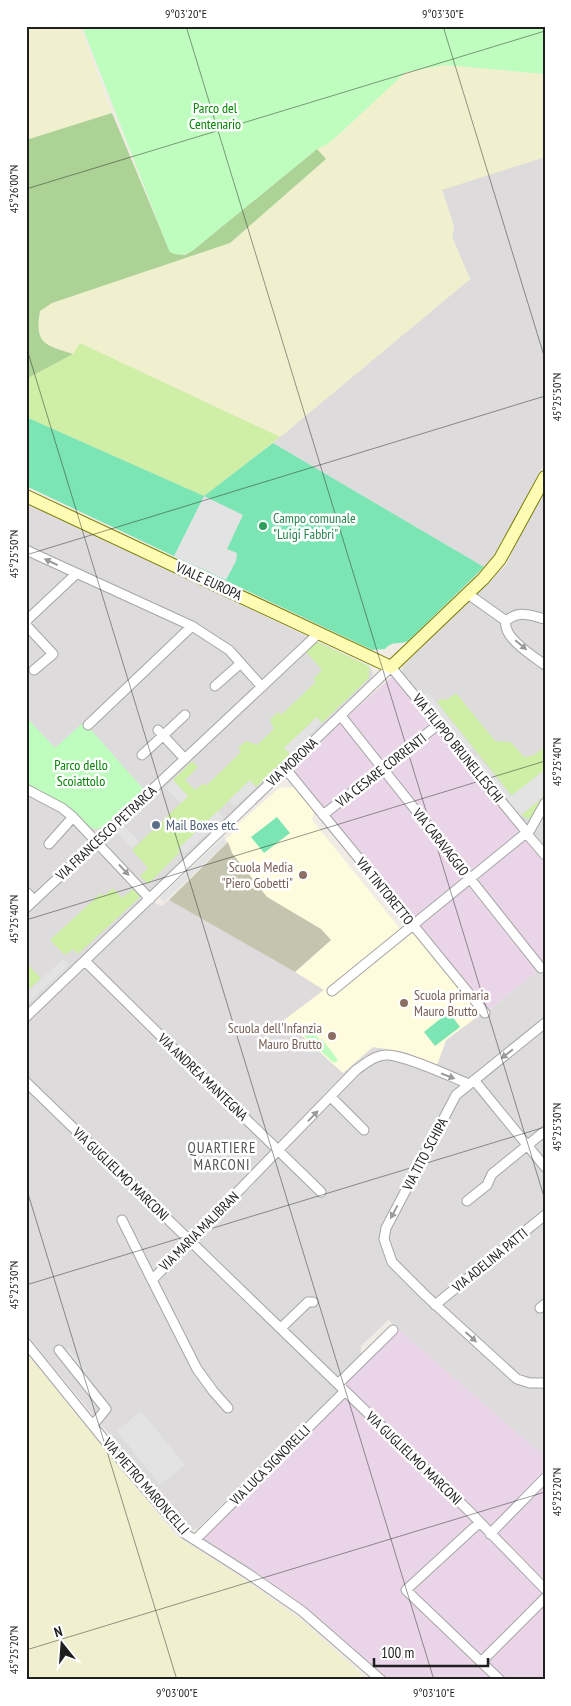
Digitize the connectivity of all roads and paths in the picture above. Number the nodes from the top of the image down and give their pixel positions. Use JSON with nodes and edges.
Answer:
{"nodes":[{"id":1,"x":545,"y":477,"type":"edge"},
{"id":2,"x":541,"y":493,"type":"edge"},
{"id":3,"x":26,"y":496,"type":"edge"},
{"id":4,"x":26,"y":550,"type":"edge"},
{"id":5,"x":76,"y":574,"type":"junction"},
{"id":6,"x":468,"y":594,"type":"junction"},
{"id":7,"x":545,"y":619,"type":"edge"},
{"id":8,"x":506,"y":621,"type":"junction"},
{"id":9,"x":26,"y":623,"type":"edge"},
{"id":10,"x":192,"y":626,"type":"junction"},
{"id":11,"x":319,"y":634,"type":"junction"},
{"id":12,"x":241,"y":663,"type":"junction"},
{"id":13,"x":545,"y":665,"type":"edge"},
{"id":14,"x":391,"y":667,"type":"junction"},
{"id":15,"x":34,"y":670,"type":"dead end"},
{"id":16,"x":215,"y":686,"type":"dead end"},
{"id":17,"x":262,"y":687,"type":"junction"},
{"id":18,"x":185,"y":715,"type":"dead end"},
{"id":19,"x":341,"y":716,"type":"junction"},
{"id":20,"x":439,"y":724,"type":"junction"},
{"id":21,"x":88,"y":725,"type":"dead end"},
{"id":22,"x":161,"y":733,"type":"junction"},
{"id":23,"x":142,"y":755,"type":"dead end"},
{"id":24,"x":185,"y":759,"type":"junction"},
{"id":25,"x":285,"y":768,"type":"junction"},
{"id":26,"x":384,"y":768,"type":"junction"},
{"id":27,"x":26,"y":789,"type":"edge"},
{"id":28,"x":545,"y":803,"type":"edge"},
{"id":29,"x":323,"y":815,"type":"junction"},
{"id":30,"x":73,"y":817,"type":"junction"},
{"id":31,"x":527,"y":832,"type":"junction"},
{"id":32,"x":97,"y":841,"type":"junction"},
{"id":33,"x":49,"y":844,"type":"dead end"},
{"id":34,"x":545,"y":856,"type":"edge"},
{"id":35,"x":470,"y":879,"type":"junction"},
{"id":36,"x":26,"y":892,"type":"edge"},
{"id":37,"x":150,"y":898,"type":"junction"},
{"id":38,"x":34,"y":900,"type":"junction"},
{"id":39,"x":26,"y":908,"type":"edge"},
{"id":40,"x":413,"y":925,"type":"junction"},
{"id":41,"x":86,"y":960,"type":"junction"},
{"id":42,"x":541,"y":968,"type":"dead end"},
{"id":43,"x":332,"y":992,"type":"dead end"},
{"id":44,"x":485,"y":1013,"type":"dead end"},
{"id":45,"x":26,"y":1017,"type":"edge"},
{"id":46,"x":545,"y":1023,"type":"edge"},
{"id":47,"x":26,"y":1082,"type":"edge"},
{"id":48,"x":472,"y":1082,"type":"junction"},
{"id":49,"x":330,"y":1097,"type":"junction"},
{"id":50,"x":364,"y":1130,"type":"dead end"},
{"id":51,"x":545,"y":1131,"type":"edge"},
{"id":52,"x":527,"y":1145,"type":"junction"},
{"id":53,"x":279,"y":1151,"type":"junction"},
{"id":54,"x":545,"y":1167,"type":"edge"},
{"id":55,"x":321,"y":1192,"type":"dead end"},
{"id":56,"x":467,"y":1201,"type":"dead end"},
{"id":57,"x":545,"y":1215,"type":"edge"},
{"id":58,"x":122,"y":1220,"type":"dead end"},
{"id":59,"x":191,"y":1241,"type":"junction"},
{"id":60,"x":152,"y":1280,"type":"junction"},
{"id":61,"x":313,"y":1302,"type":"dead end"},
{"id":62,"x":435,"y":1305,"type":"junction"},
{"id":63,"x":281,"y":1328,"type":"junction"},
{"id":64,"x":393,"y":1330,"type":"dead end"},
{"id":65,"x":26,"y":1343,"type":"edge"},
{"id":66,"x":59,"y":1350,"type":"dead end"},
{"id":67,"x":545,"y":1383,"type":"edge"},
{"id":68,"x":342,"y":1387,"type":"junction"},
{"id":69,"x":228,"y":1408,"type":"dead end"},
{"id":70,"x":93,"y":1425,"type":"junction"},
{"id":71,"x":545,"y":1478,"type":"edge"},
{"id":72,"x":479,"y":1523,"type":"junction"},
{"id":73,"x":490,"y":1534,"type":"junction"},
{"id":74,"x":195,"y":1540,"type":"junction"},
{"id":75,"x":545,"y":1589,"type":"edge"},
{"id":76,"x":545,"y":1598,"type":"edge"},
{"id":77,"x":481,"y":1662,"type":"junction"},
{"id":78,"x":381,"y":1680,"type":"edge"},
{"id":79,"x":500,"y":1680,"type":"edge"}],
"edges":[{"from":1,"to":2,"type":"main road","name":"VIA MORONA"},
{"from":2,"to":6,"type":"main road","name":"VIA MORONA"},
{"from":3,"to":11,"type":"main road","name":"VIALE EUROPA"},
{"from":5,"to":4,"type":"street","one_way":true},
{"from":5,"to":9,"type":"street"},
{"from":5,"to":10,"type":"street"},
{"from":6,"to":8,"type":"street"},
{"from":6,"to":14,"type":"main road","name":"VIA MORONA"},
{"from":7,"to":8,"type":"street"},
{"from":8,"to":13,"type":"street","one_way":true},
{"from":9,"to":15,"type":"street"},
{"from":10,"to":12,"type":"street"},
{"from":10,"to":21,"type":"street"},
{"from":11,"to":14,"type":"main road","name":"VIALE EUROPA"},
{"from":11,"to":17,"type":"street","name":"VIA FRANCESCO PETRARCA"},
{"from":12,"to":16,"type":"street"},
{"from":12,"to":17,"type":"street"},
{"from":14,"to":19,"type":"street","name":"VIA MORONA"},
{"from":14,"to":20,"type":"street","name":"VIA FILIPPO BRUNELLESCHI"},
{"from":17,"to":24,"type":"street","name":"VIA FRANCESCO PETRARCA"},
{"from":18,"to":22,"type":"street"},
{"from":19,"to":25,"type":"street","name":"VIA MORONA"},
{"from":19,"to":26,"type":"street","name":"VIA CARAVAGGIO"},
{"from":20,"to":26,"type":"street","name":"VIA CESARE CORRENTI"},
{"from":20,"to":31,"type":"street","name":"VIA FILIPPO BRUNELLESCHI"},
{"from":22,"to":23,"type":"street"},
{"from":22,"to":24,"type":"street"},
{"from":24,"to":32,"type":"street","name":"VIA FRANCESCO PETRARCA"},
{"from":25,"to":29,"type":"street","name":"VIA TINTORETTO"},
{"from":25,"to":37,"type":"street","name":"VIA MORONA"},
{"from":26,"to":29,"type":"street","name":"VIA CESARE CORRENTI"},
{"from":26,"to":35,"type":"street","name":"VIA CARAVAGGIO"},
{"from":27,"to":30,"type":"street"},
{"from":28,"to":31,"type":"street"},
{"from":29,"to":40,"type":"street","name":"VIA TINTORETTO"},
{"from":30,"to":32,"type":"street"},
{"from":30,"to":33,"type":"street"},
{"from":31,"to":34,"type":"street","name":"VIA FILIPPO BRUNELLESCHI"},
{"from":31,"to":35,"type":"street"},
{"from":32,"to":37,"type":"street","one_way":true},
{"from":32,"to":38,"type":"street","name":"VIA FRANCESCO PETRARCA"},
{"from":35,"to":40,"type":"street"},
{"from":35,"to":42,"type":"street","name":"VIA CARAVAGGIO"},
{"from":36,"to":38,"type":"street"},
{"from":37,"to":41,"type":"street","name":"VIA MORONA"},
{"from":38,"to":39,"type":"street","name":"VIA FRANCESCO PETRARCA"},
{"from":40,"to":43,"type":"street"},
{"from":40,"to":44,"type":"street","name":"VIA TINTORETTO"},
{"from":41,"to":45,"type":"street","name":"VIA MORONA"},
{"from":41,"to":53,"type":"street","name":"VIA ANDREA MANTEGNA"},
{"from":46,"to":48,"type":"street","name":"VIA TITO SCHIPA","one_way":true},
{"from":47,"to":59,"type":"street","name":"VIA GUGLIELMO MARCONI"},
{"from":49,"to":48,"type":"street","name":"VIA MARIA MALIBRAN","one_way":true},
{"from":48,"to":52,"type":"street"},
{"from":48,"to":62,"type":"street","name":"VIA TITO SCHIPA","one_way":true},
{"from":49,"to":50,"type":"street"},
{"from":53,"to":49,"type":"street","name":"VIA MARIA MALIBRAN","one_way":true},
{"from":51,"to":52,"type":"street"},
{"from":52,"to":54,"type":"street"},
{"from":52,"to":56,"type":"street"},
{"from":53,"to":55,"type":"street","name":"VIA ANDREA MANTEGNA"},
{"from":53,"to":59,"type":"street","name":"VIA MARIA MALIBRAN"},
{"from":57,"to":62,"type":"street","name":"VIA ADELINA PATTI"},
{"from":58,"to":60,"type":"street","name":"VIA MARIA MALIBRAN"},
{"from":59,"to":60,"type":"street","name":"VIA MARIA MALIBRAN"},
{"from":59,"to":63,"type":"street","name":"VIA GUGLIELMO MARCONI"},
{"from":60,"to":69,"type":"street","name":"VIA MARIA MALIBRAN"},
{"from":61,"to":63,"type":"street"},
{"from":62,"to":67,"type":"street","name":"VIA TITO SCHIPA","one_way":true},
{"from":63,"to":68,"type":"street","name":"VIA GUGLIELMO MARCONI"},
{"from":64,"to":68,"type":"street","name":"VIA LUCA SIGNORELLI"},
{"from":65,"to":70,"type":"street","name":"VIA PIETRO MARONCELLI"},
{"from":66,"to":70,"type":"street"},
{"from":68,"to":72,"type":"street","name":"VIA GUGLIELMO MARCONI"},
{"from":68,"to":74,"type":"street","name":"VIA LUCA SIGNORELLI"},
{"from":70,"to":74,"type":"street","name":"VIA PIETRO MARONCELLI"},
{"from":71,"to":73,"type":"street"},
{"from":72,"to":73,"type":"street","name":"VIA GUGLIELMO MARCONI"},
{"from":72,"to":77,"type":"street"},
{"from":73,"to":75,"type":"street","name":"VIA GUGLIELMO MARCONI"},
{"from":74,"to":78,"type":"street","name":"VIA PIETRO MARONCELLI"},
{"from":76,"to":77,"type":"street"},
{"from":77,"to":79,"type":"street"}]}
